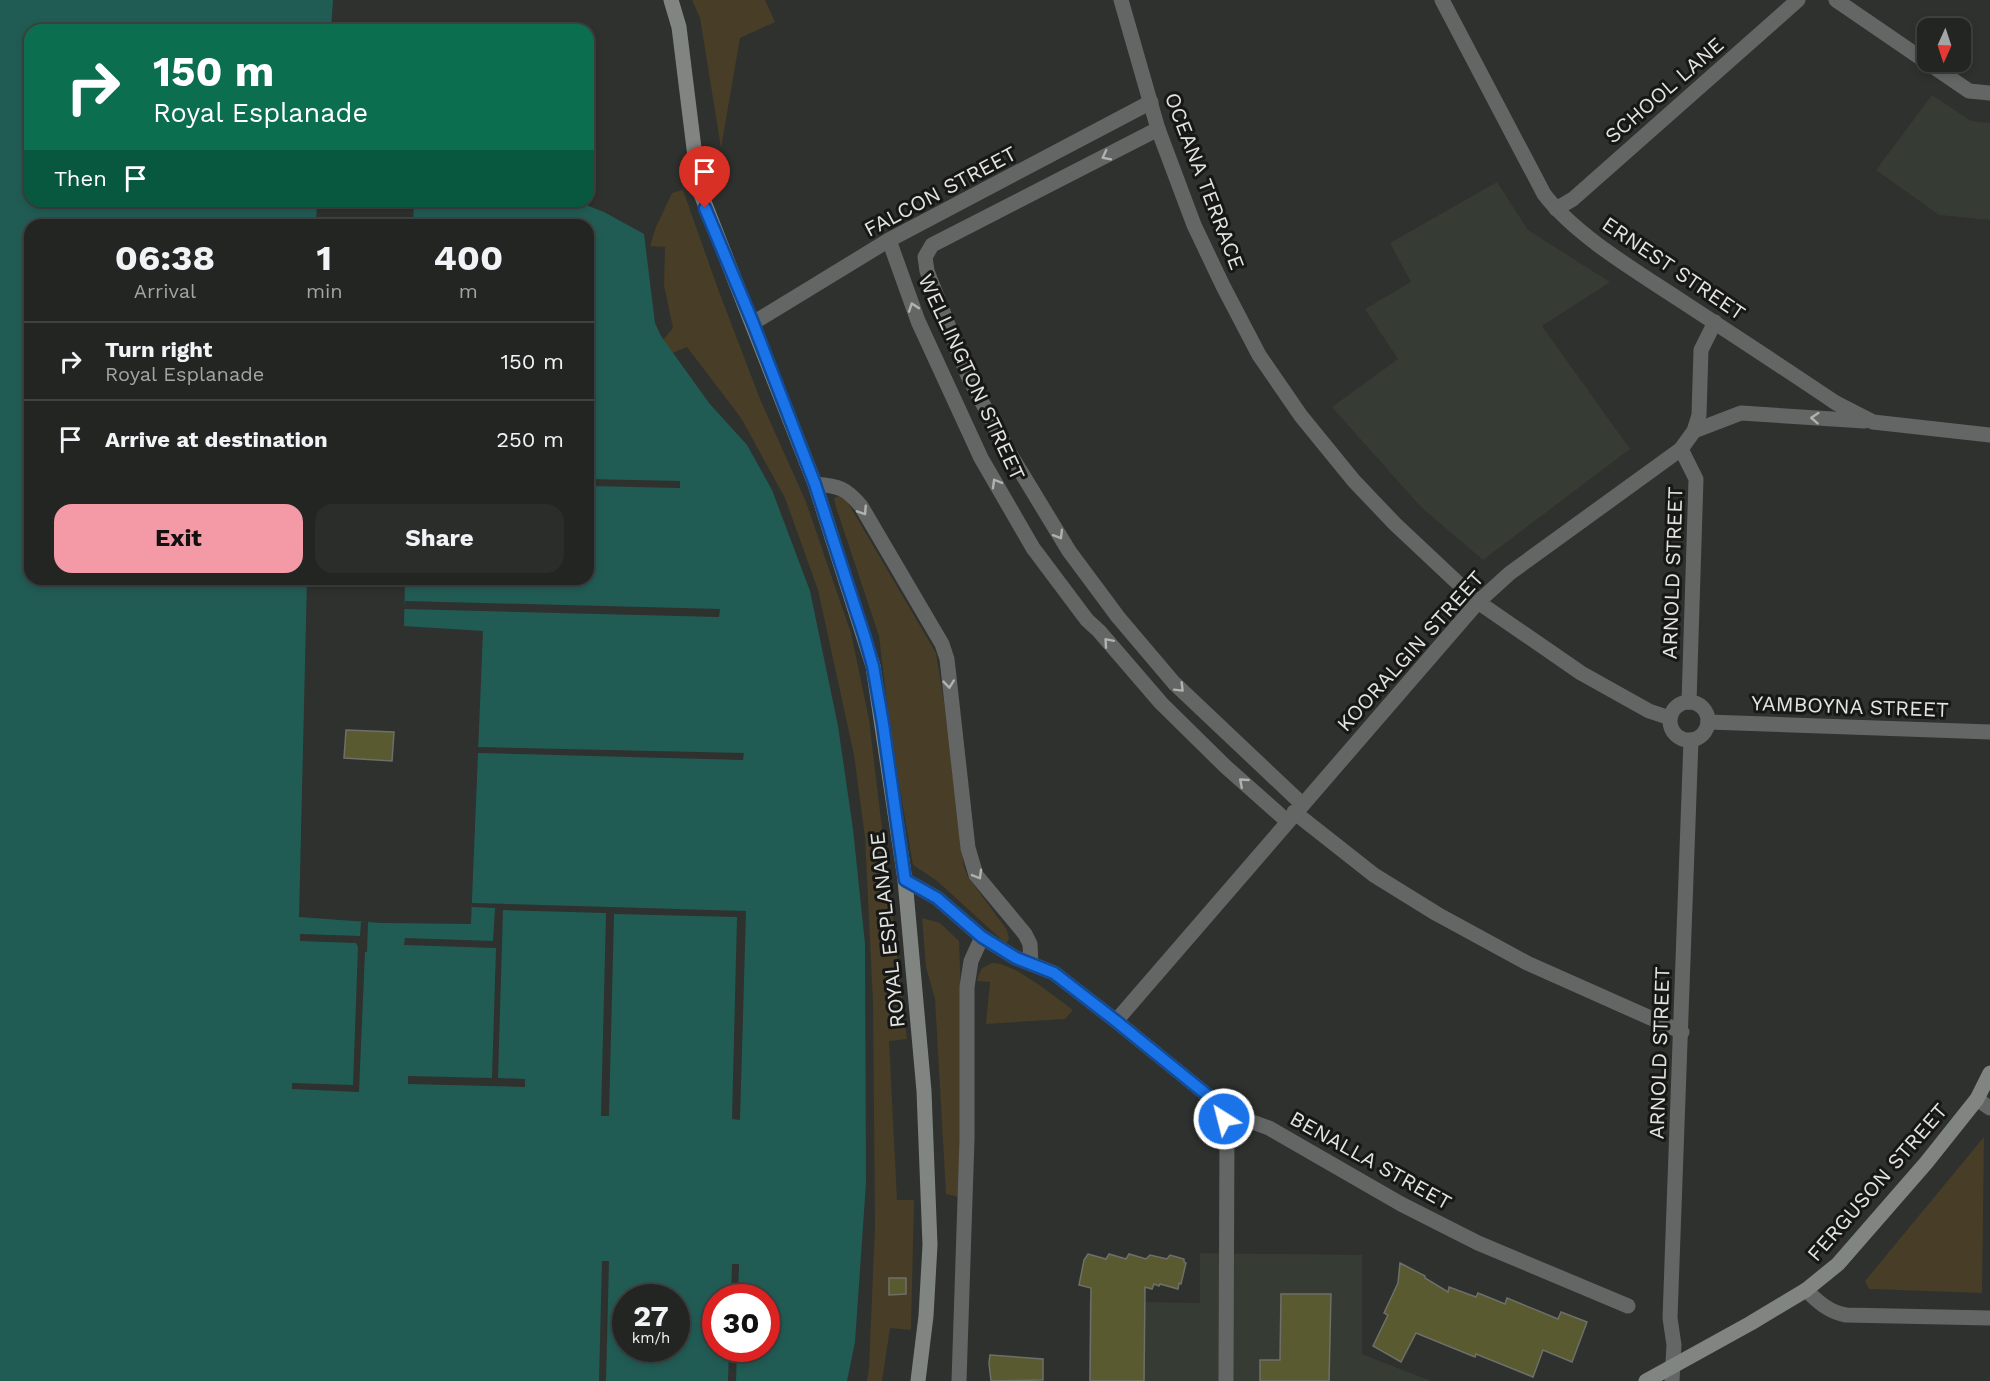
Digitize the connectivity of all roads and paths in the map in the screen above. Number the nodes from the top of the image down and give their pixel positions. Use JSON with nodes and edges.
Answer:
{"nodes":[{"id":1,"x":671,"y":0,"type":"edge"},
{"id":2,"x":1121,"y":0,"type":"edge"},
{"id":3,"x":1442,"y":0,"type":"edge"},
{"id":4,"x":1798,"y":0,"type":"edge"},
{"id":5,"x":1836,"y":0,"type":"edge"},
{"id":6,"x":1990,"y":93,"type":"edge"},
{"id":7,"x":1150,"y":102,"type":"junction"},
{"id":8,"x":1158,"y":129,"type":"junction"},
{"id":9,"x":1556,"y":209,"type":"junction"},
{"id":10,"x":890,"y":240,"type":"junction"},
{"id":11,"x":1715,"y":322,"type":"junction"},
{"id":12,"x":753,"y":323,"type":"junction"},
{"id":13,"x":1873,"y":422,"type":"junction"},
{"id":14,"x":1694,"y":431,"type":"junction"},
{"id":15,"x":1990,"y":435,"type":"edge"},
{"id":16,"x":1681,"y":449,"type":"junction"},
{"id":17,"x":815,"y":484,"type":"junction"},
{"id":18,"x":1478,"y":602,"type":"junction"},
{"id":19,"x":1689,"y":702,"type":"junction"},
{"id":20,"x":1670,"y":718,"type":"junction"},
{"id":21,"x":1708,"y":722,"type":"junction"},
{"id":22,"x":1990,"y":732,"type":"edge"},
{"id":23,"x":1691,"y":740,"type":"junction"},
{"id":24,"x":1294,"y":812,"type":"junction"},
{"id":25,"x":905,"y":880,"type":"junction"},
{"id":26,"x":982,"y":937,"type":"junction"},
{"id":27,"x":1031,"y":964,"type":"junction"},
{"id":28,"x":1116,"y":1021,"type":"junction"},
{"id":29,"x":1682,"y":1032,"type":"junction"},
{"id":30,"x":1990,"y":1073,"type":"edge"},
{"id":31,"x":1977,"y":1099,"type":"junction"},
{"id":32,"x":1222,"y":1107,"type":"junction"},
{"id":33,"x":1990,"y":1108,"type":"edge"},
{"id":34,"x":1806,"y":1290,"type":"junction"},
{"id":35,"x":1628,"y":1306,"type":"dead end"},
{"id":36,"x":1990,"y":1318,"type":"edge"},
{"id":37,"x":1672,"y":1374,"type":"edge"},
{"id":38,"x":918,"y":1381,"type":"edge"},
{"id":39,"x":959,"y":1381,"type":"edge"},
{"id":40,"x":1226,"y":1381,"type":"edge"},
{"id":41,"x":1646,"y":1381,"type":"edge"}],
"edges":[{"from":1,"to":12,"type":"street","name":"ROYAL ESPLANADE"},
{"from":2,"to":7,"type":"street","name":"OCEANA TERRACE"},
{"from":3,"to":9,"type":"street","name":"ERNEST STREET"},
{"from":4,"to":9,"type":"street","name":"SCHOOL LANE"},
{"from":5,"to":6,"type":"street"},
{"from":7,"to":8,"type":"street","name":"OCEANA TERRACE"},
{"from":7,"to":10,"type":"street","name":"FALCON STREET"},
{"from":8,"to":18,"type":"street","name":"OCEANA TERRACE"},
{"from":8,"to":24,"type":"street","name":"WELLINGTON STREET","one_way":true},
{"from":9,"to":11,"type":"street","name":"ERNEST STREET"},
{"from":10,"to":12,"type":"street","name":"FALCON STREET"},
{"from":24,"to":10,"type":"street","name":"WELLINGTON STREET","one_way":true},
{"from":11,"to":13,"type":"street","name":"ERNEST STREET"},
{"from":11,"to":14,"type":"street","name":"KOORALGIN STREET"},
{"from":12,"to":17,"type":"street","name":"ROYAL ESPLANADE"},
{"from":13,"to":14,"type":"street","one_way":true},
{"from":13,"to":15,"type":"street","name":"ERNEST STREET"},
{"from":14,"to":16,"type":"street","name":"KOORALGIN STREET"},
{"from":16,"to":18,"type":"street","name":"KOORALGIN STREET"},
{"from":16,"to":19,"type":"street","name":"ARNOLD STREET"},
{"from":17,"to":25,"type":"street","name":"ROYAL ESPLANADE"},
{"from":17,"to":27,"type":"street","one_way":true},
{"from":18,"to":20,"type":"street","name":"OCEANA TERRACE"},
{"from":18,"to":24,"type":"street","name":"KOORALGIN STREET"},
{"from":19,"to":20,"type":"street"},
{"from":19,"to":21,"type":"street"},
{"from":20,"to":23,"type":"street"},
{"from":21,"to":22,"type":"street","name":"YAMBOYNA STREET"},
{"from":21,"to":23,"type":"street"},
{"from":23,"to":29,"type":"street","name":"ARNOLD STREET"},
{"from":24,"to":28,"type":"street","name":"KOORALGIN STREET"},
{"from":24,"to":29,"type":"street","name":"WELLINGTON STREET"},
{"from":25,"to":26,"type":"street","name":"BENALLA STREET"},
{"from":25,"to":38,"type":"street","name":"ROYAL ESPLANADE"},
{"from":26,"to":27,"type":"street","name":"BENALLA STREET"},
{"from":26,"to":39,"type":"street"},
{"from":27,"to":28,"type":"street","name":"BENALLA STREET"},
{"from":28,"to":32,"type":"street","name":"BENALLA STREET"},
{"from":29,"to":37,"type":"street","name":"ARNOLD STREET"},
{"from":30,"to":31,"type":"street","name":"FERGUSON STREET"},
{"from":31,"to":33,"type":"street"},
{"from":31,"to":34,"type":"street","name":"FERGUSON STREET"},
{"from":32,"to":35,"type":"street","name":"BENALLA STREET"},
{"from":32,"to":40,"type":"street"},
{"from":34,"to":36,"type":"street"},
{"from":34,"to":37,"type":"street","name":"FERGUSON STREET"},
{"from":37,"to":41,"type":"street","name":"FERGUSON STREET"}]}
